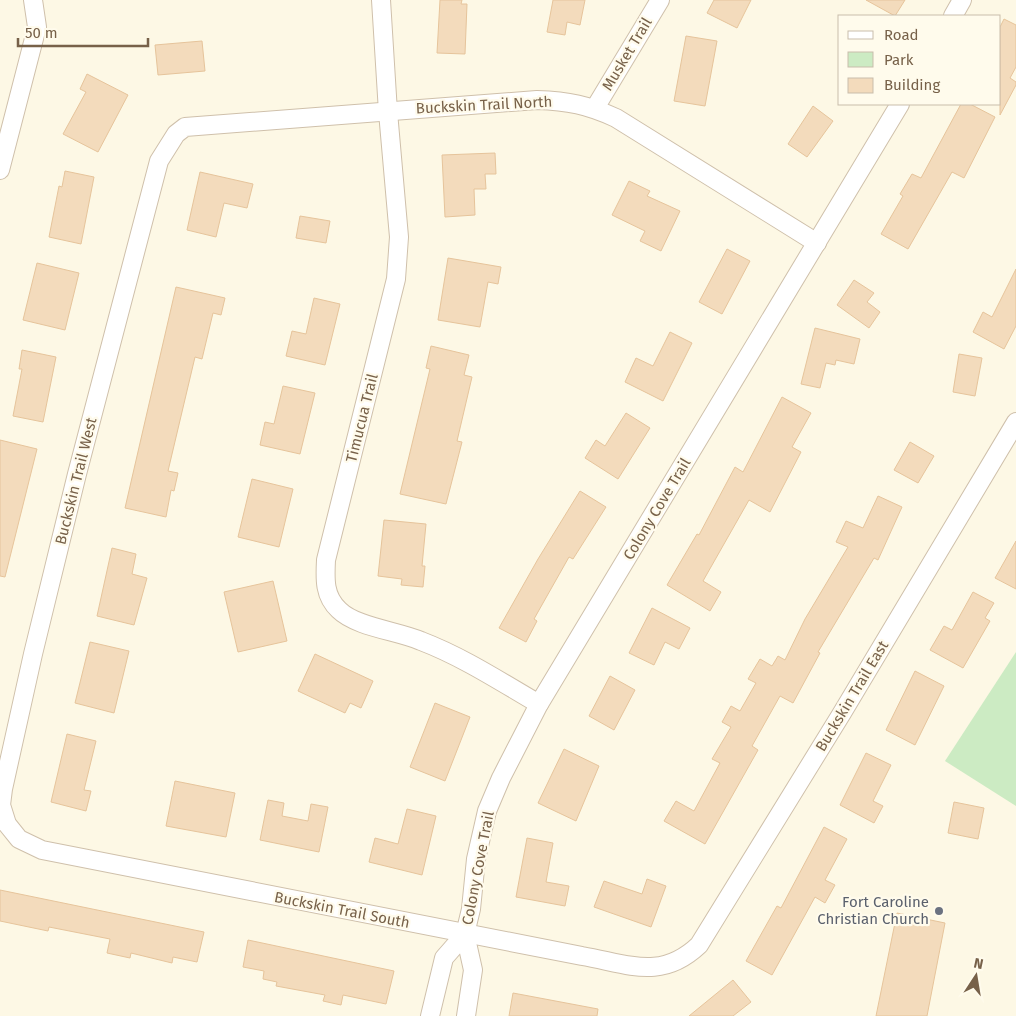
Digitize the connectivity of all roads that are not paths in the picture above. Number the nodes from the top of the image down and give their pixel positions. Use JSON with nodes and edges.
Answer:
{"nodes":[{"id":1,"x":33,"y":0,"type":"edge"},
{"id":2,"x":381,"y":0,"type":"edge"},
{"id":3,"x":660,"y":0,"type":"edge"},
{"id":4,"x":962,"y":0,"type":"edge"},
{"id":5,"x":954,"y":15,"type":"edge"},
{"id":6,"x":899,"y":105,"type":"edge"},
{"id":7,"x":595,"y":108,"type":"junction"},
{"id":8,"x":388,"y":112,"type":"junction"},
{"id":9,"x":176,"y":134,"type":"joint"},
{"id":10,"x":0,"y":170,"type":"edge"},
{"id":11,"x":817,"y":243,"type":"junction"},
{"id":12,"x":1016,"y":422,"type":"edge"},
{"id":13,"x":539,"y":704,"type":"junction"},
{"id":14,"x":12,"y":832,"type":"joint"},
{"id":15,"x":465,"y":934,"type":"junction"},
{"id":16,"x":677,"y":962,"type":"joint"},
{"id":17,"x":430,"y":1016,"type":"edge"},
{"id":18,"x":466,"y":1016,"type":"edge"}],
"edges":[{"from":1,"to":10,"type":"street"},
{"from":2,"to":8,"type":"street","name":"Timucua Trail"},
{"from":3,"to":7,"type":"street","name":"Musket Trail"},
{"from":4,"to":5,"type":"street"},
{"from":6,"to":11,"type":"street","name":"Colony Cove Trail"},
{"from":7,"to":8,"type":"street","name":"Buckskin Trail North"},
{"from":7,"to":11,"type":"street","name":"Buckskin Trail North"},
{"from":8,"to":9,"type":"street","name":"Buckskin Trail North"},
{"from":8,"to":13,"type":"street","name":"Timucua Trail"},
{"from":9,"to":14,"type":"street","name":"Buckskin Trail West"},
{"from":11,"to":13,"type":"street","name":"Colony Cove Trail"},
{"from":12,"to":16,"type":"street","name":"Buckskin Trail East"},
{"from":13,"to":15,"type":"street","name":"Colony Cove Trail"},
{"from":14,"to":15,"type":"street","name":"Buckskin Trail South"},
{"from":15,"to":16,"type":"street","name":"Buckskin Trail South"},
{"from":15,"to":17,"type":"street","name":"Colony Cove Trail"},
{"from":15,"to":18,"type":"street","name":"Colony Cove Trail"}]}
